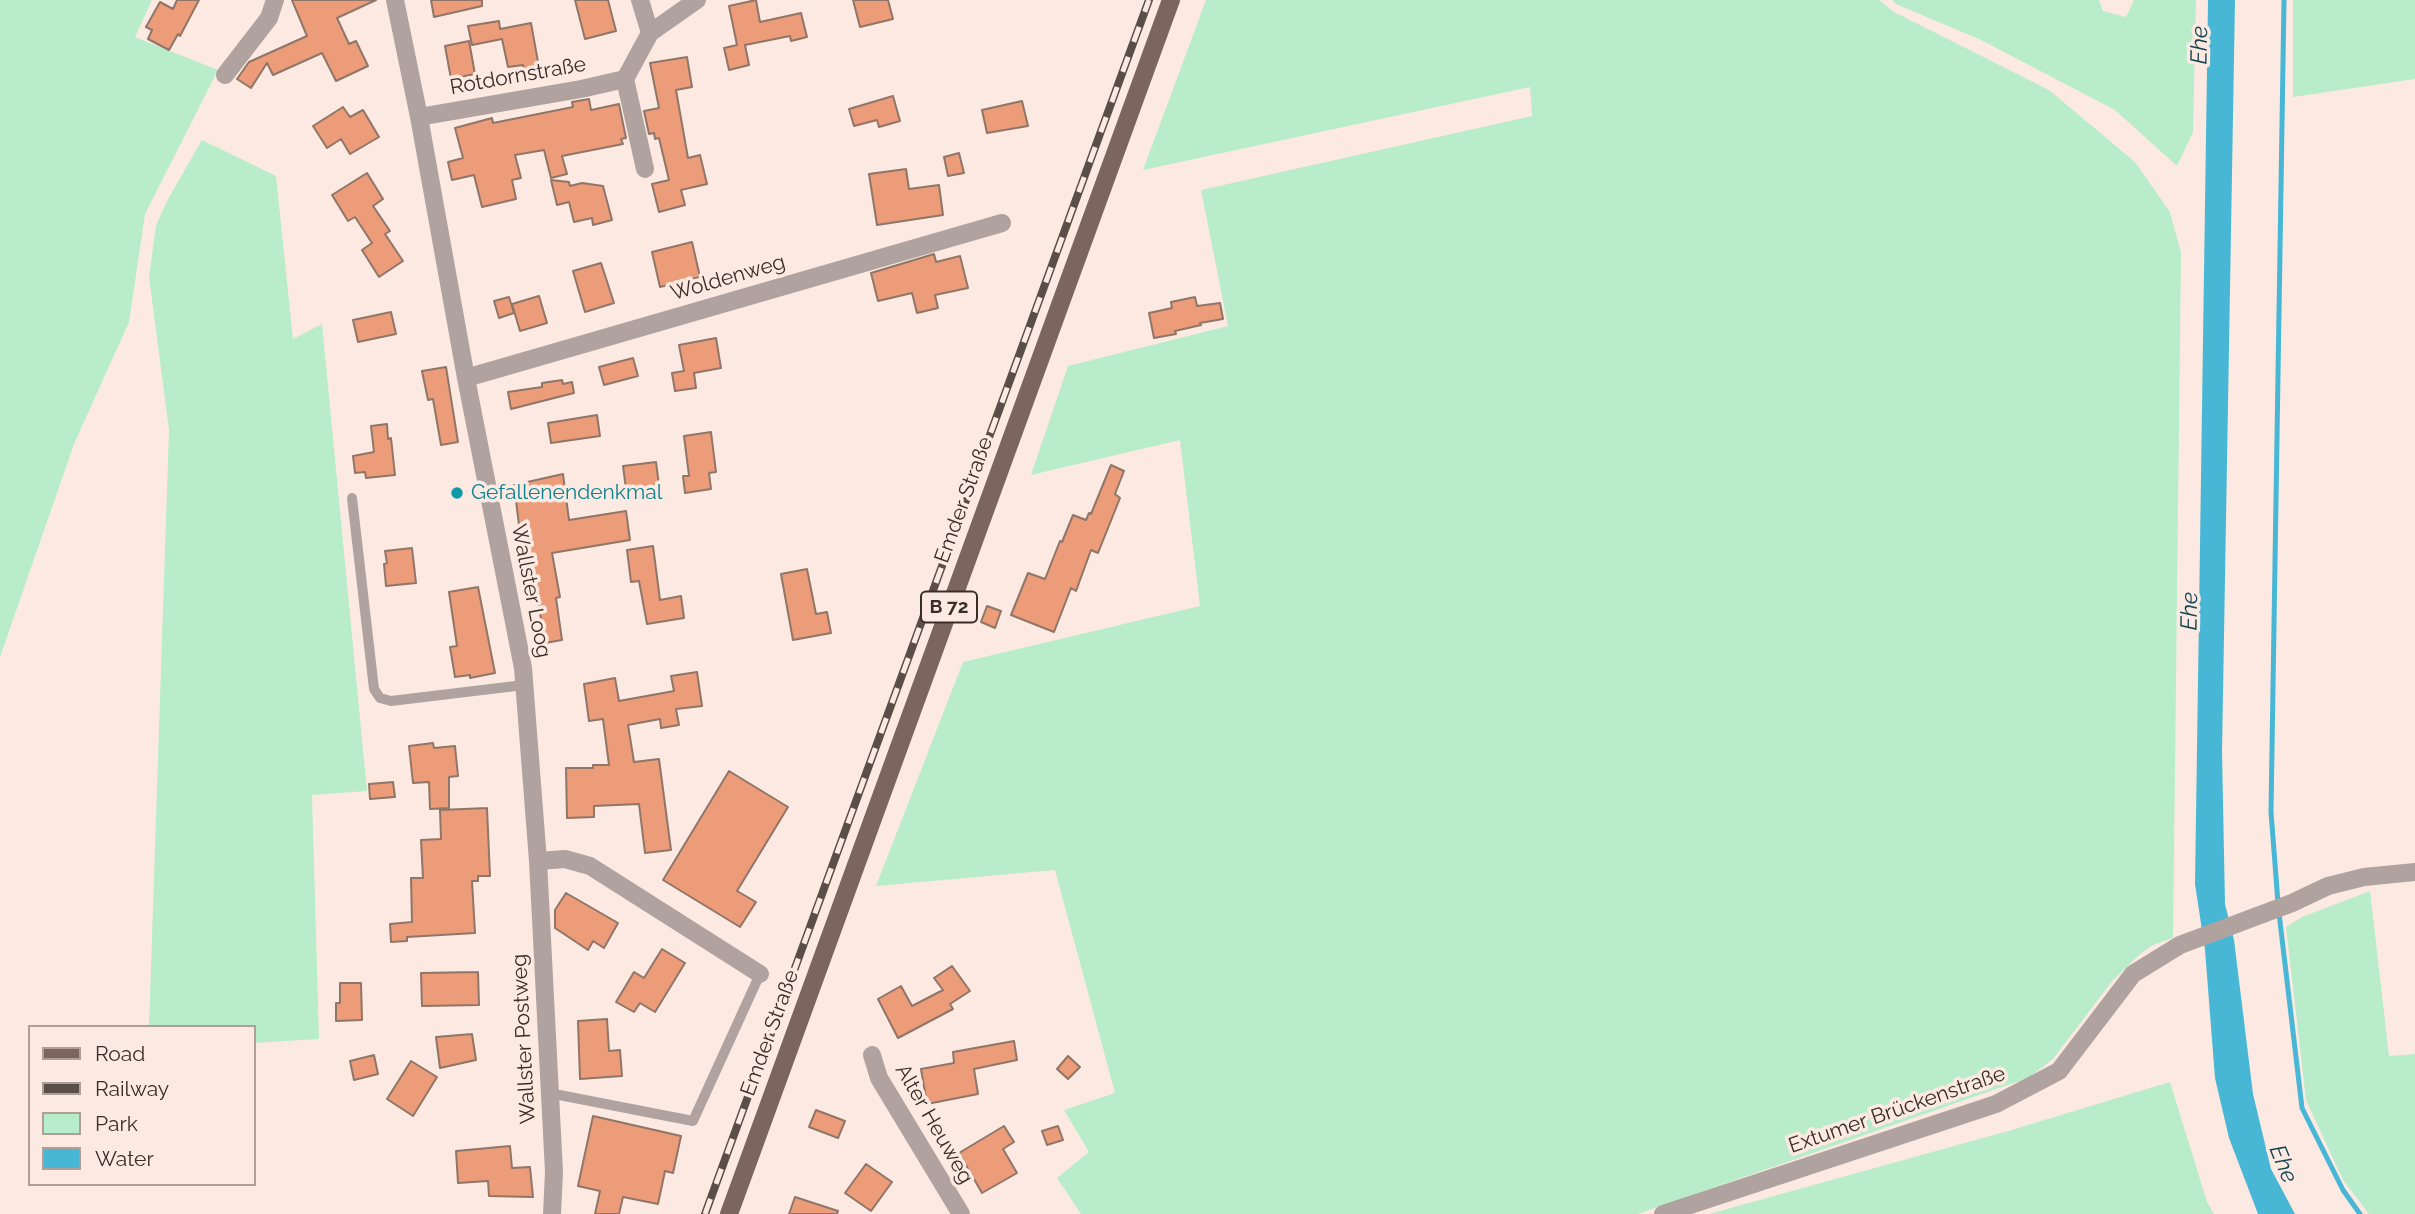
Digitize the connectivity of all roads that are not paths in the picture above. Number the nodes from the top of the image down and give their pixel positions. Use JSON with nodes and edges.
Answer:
{"nodes":[{"id":1,"x":275,"y":0,"type":"edge"},
{"id":2,"x":395,"y":0,"type":"edge"},
{"id":3,"x":640,"y":0,"type":"edge"},
{"id":4,"x":697,"y":0,"type":"edge"},
{"id":5,"x":1171,"y":0,"type":"edge"},
{"id":6,"x":650,"y":33,"type":"junction"},
{"id":7,"x":225,"y":75,"type":"dead end"},
{"id":8,"x":625,"y":79,"type":"junction"},
{"id":9,"x":419,"y":117,"type":"junction"},
{"id":10,"x":645,"y":169,"type":"dead end"},
{"id":11,"x":1002,"y":223,"type":"dead end"},
{"id":12,"x":466,"y":378,"type":"junction"},
{"id":13,"x":352,"y":498,"type":"dead end"},
{"id":14,"x":524,"y":685,"type":"junction"},
{"id":15,"x":538,"y":861,"type":"junction"},
{"id":16,"x":2415,"y":872,"type":"edge"},
{"id":17,"x":760,"y":974,"type":"joint"},
{"id":18,"x":872,"y":1055,"type":"dead end"},
{"id":19,"x":549,"y":1093,"type":"junction"},
{"id":20,"x":552,"y":1214,"type":"edge"},
{"id":21,"x":729,"y":1214,"type":"edge"},
{"id":22,"x":961,"y":1214,"type":"edge"},
{"id":23,"x":1663,"y":1214,"type":"edge"}],
"edges":[{"from":1,"to":7,"type":"street"},
{"from":2,"to":9,"type":"street","name":"Wallster Loog"},
{"from":3,"to":6,"type":"street"},
{"from":4,"to":6,"type":"street"},
{"from":5,"to":21,"type":"main road","name":"Emder Straße","number":"B 72"},
{"from":6,"to":8,"type":"street"},
{"from":8,"to":9,"type":"street","name":"Rotdornstraße"},
{"from":8,"to":10,"type":"street"},
{"from":9,"to":12,"type":"street","name":"Wallster Loog"},
{"from":11,"to":12,"type":"street","name":"Woldenweg"},
{"from":12,"to":14,"type":"street","name":"Wallster Loog"},
{"from":13,"to":14,"type":"lane"},
{"from":14,"to":15,"type":"street","name":"Wallster Loog"},
{"from":15,"to":17,"type":"street"},
{"from":15,"to":19,"type":"street","name":"Wallster Postweg"},
{"from":16,"to":23,"type":"street","name":"Extumer Brückenstraße"},
{"from":17,"to":19,"type":"lane"},
{"from":18,"to":22,"type":"street","name":"Alter Heuweg"},
{"from":19,"to":20,"type":"street","name":"Wallster Postweg"}]}
